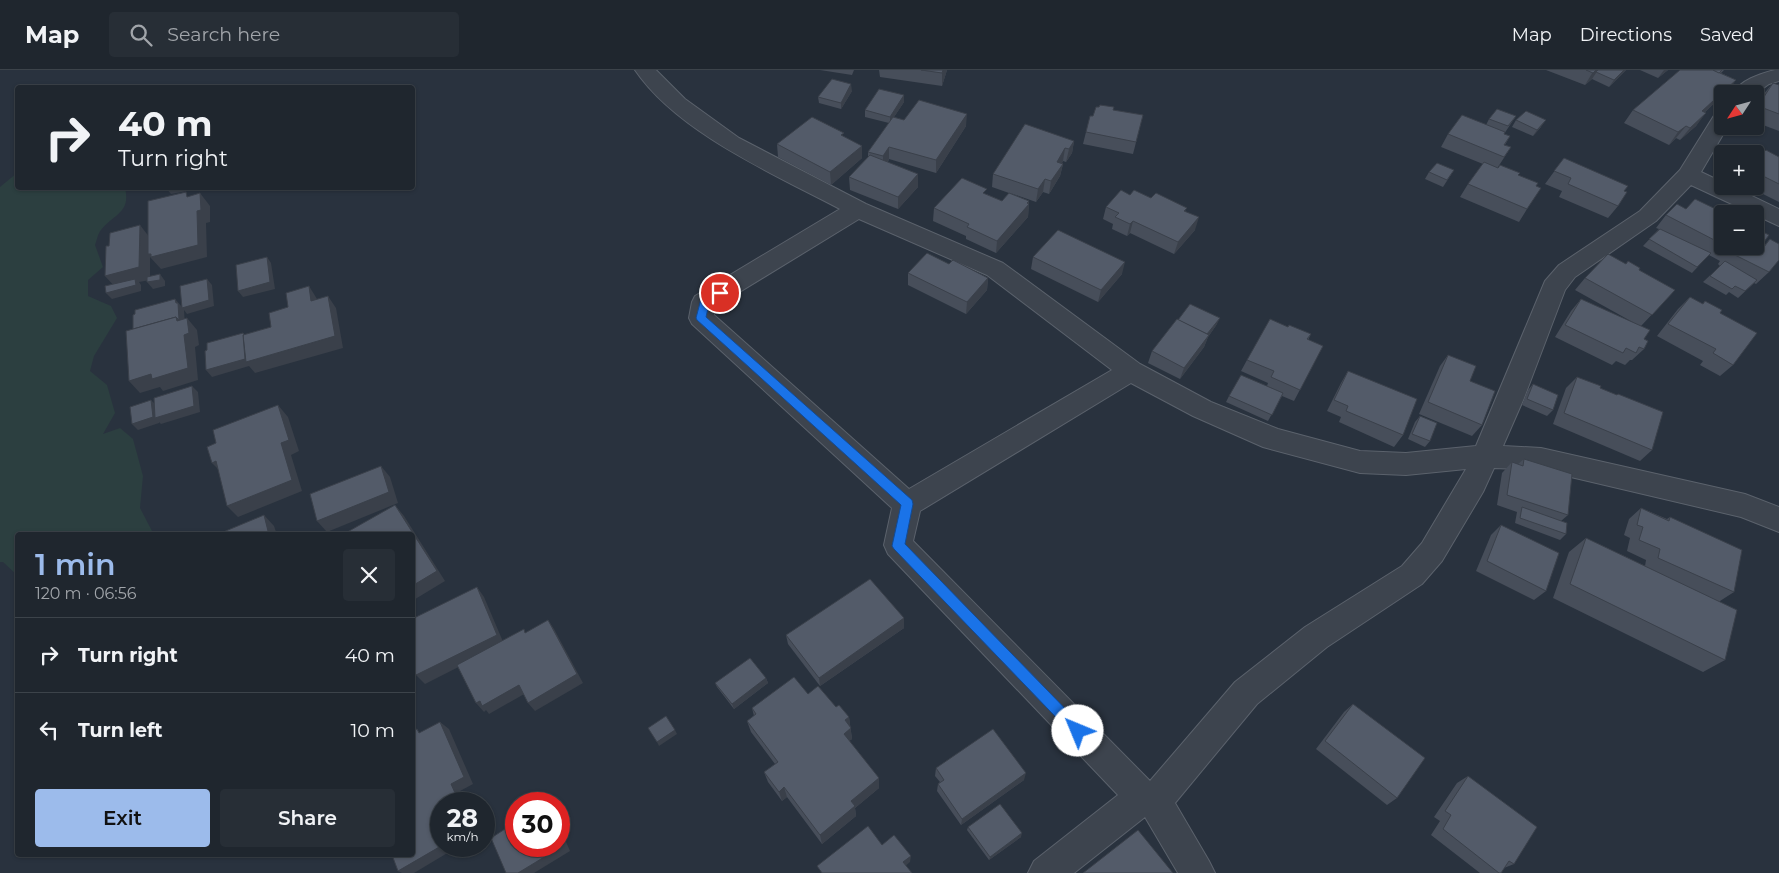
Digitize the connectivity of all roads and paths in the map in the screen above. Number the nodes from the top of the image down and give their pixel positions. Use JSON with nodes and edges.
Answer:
{"nodes":[{"id":1,"x":645,"y":70,"type":"edge"},
{"id":2,"x":1779,"y":75,"type":"edge"},
{"id":3,"x":1755,"y":85,"type":"edge"},
{"id":4,"x":1714,"y":132,"type":"edge"},
{"id":5,"x":1688,"y":175,"type":"junction"},
{"id":6,"x":858,"y":209,"type":"junction"},
{"id":7,"x":1779,"y":218,"type":"edge"},
{"id":8,"x":1131,"y":371,"type":"junction"},
{"id":9,"x":1486,"y":456,"type":"junction"},
{"id":10,"x":908,"y":504,"type":"junction"},
{"id":11,"x":1779,"y":520,"type":"edge"},
{"id":12,"x":1149,"y":799,"type":"junction"},
{"id":13,"x":1046,"y":873,"type":"edge"},
{"id":14,"x":1197,"y":873,"type":"edge"}],
"edges":[{"from":1,"to":6,"type":"street"},
{"from":2,"to":3,"type":"street"},
{"from":4,"to":5,"type":"street"},
{"from":5,"to":7,"type":"street"},
{"from":5,"to":9,"type":"street"},
{"from":6,"to":8,"type":"street"},
{"from":6,"to":10,"type":"street"},
{"from":8,"to":9,"type":"street"},
{"from":8,"to":10,"type":"street"},
{"from":9,"to":11,"type":"street"},
{"from":9,"to":12,"type":"street"},
{"from":10,"to":12,"type":"street"},
{"from":12,"to":13,"type":"street"},
{"from":12,"to":14,"type":"street"}]}
